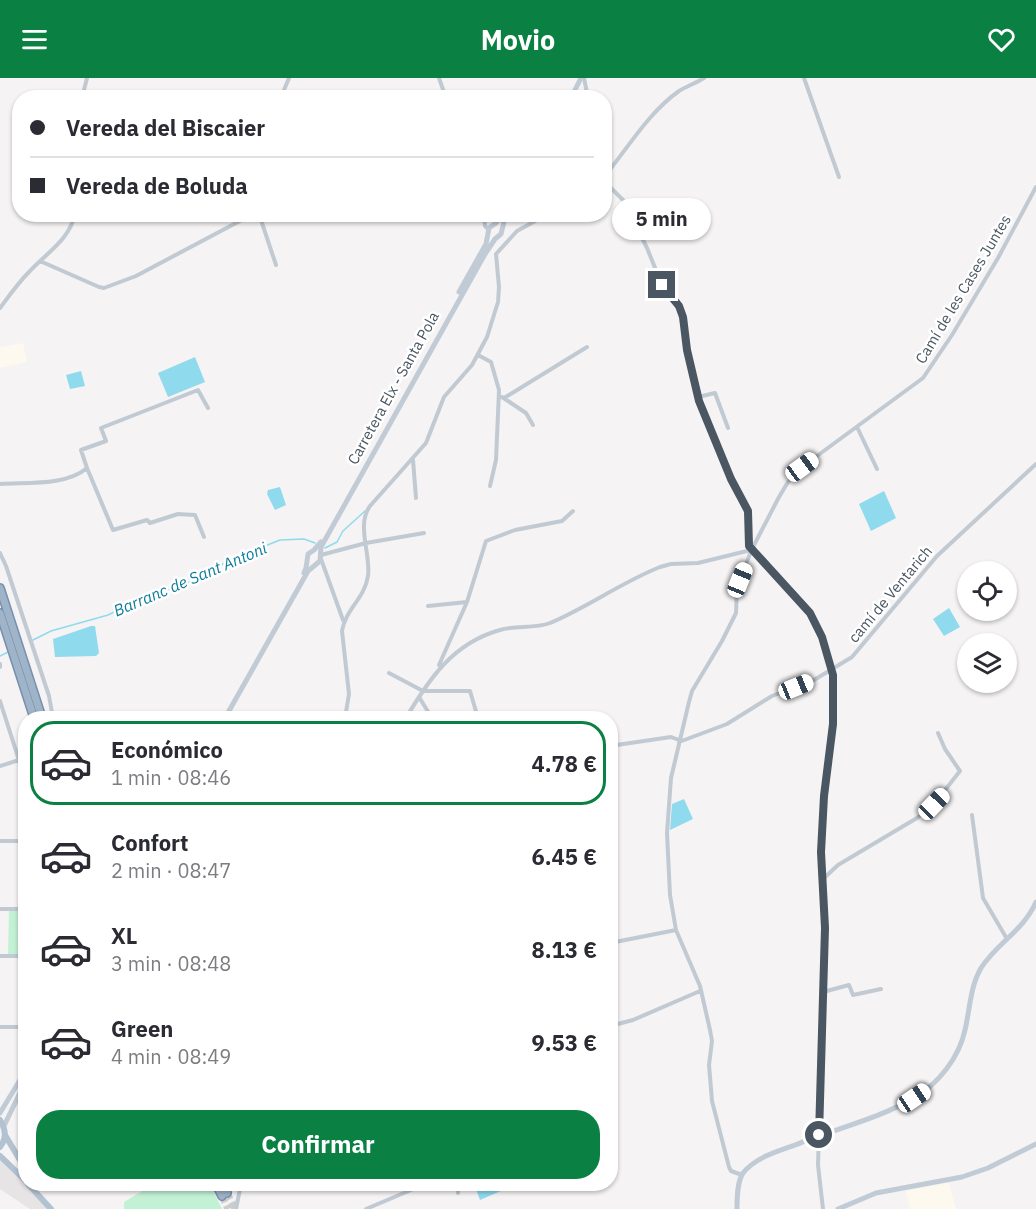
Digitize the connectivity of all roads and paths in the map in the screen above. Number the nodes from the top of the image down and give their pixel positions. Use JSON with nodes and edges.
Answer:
{"nodes":[{"id":1,"x":704,"y":78,"type":"edge"},
{"id":2,"x":804,"y":78,"type":"edge"},
{"id":3,"x":612,"y":168,"type":"edge"},
{"id":4,"x":839,"y":177,"type":"dead end"},
{"id":5,"x":1036,"y":187,"type":"edge"},
{"id":6,"x":612,"y":188,"type":"edge"},
{"id":7,"x":72,"y":222,"type":"edge"},
{"id":8,"x":238,"y":222,"type":"edge"},
{"id":9,"x":262,"y":222,"type":"edge"},
{"id":10,"x":485,"y":222,"type":"edge"},
{"id":11,"x":497,"y":222,"type":"edge"},
{"id":12,"x":503,"y":222,"type":"edge"},
{"id":13,"x":533,"y":222,"type":"edge"},
{"id":14,"x":494,"y":225,"type":"junction"},
{"id":15,"x":489,"y":232,"type":"junction"},
{"id":16,"x":499,"y":235,"type":"junction"},
{"id":17,"x":504,"y":243,"type":"junction"},
{"id":18,"x":40,"y":261,"type":"junction"},
{"id":19,"x":276,"y":265,"type":"dead end"},
{"id":20,"x":0,"y":308,"type":"edge"},
{"id":21,"x":587,"y":347,"type":"dead end"},
{"id":22,"x":478,"y":355,"type":"junction"},
{"id":23,"x":499,"y":395,"type":"junction"},
{"id":24,"x":698,"y":397,"type":"junction"},
{"id":25,"x":504,"y":398,"type":"junction"},
{"id":26,"x":208,"y":408,"type":"dead end"},
{"id":27,"x":533,"y":425,"type":"dead end"},
{"id":28,"x":857,"y":427,"type":"junction"},
{"id":29,"x":728,"y":428,"type":"dead end"},
{"id":30,"x":413,"y":460,"type":"junction"},
{"id":31,"x":1036,"y":465,"type":"edge"},
{"id":32,"x":87,"y":468,"type":"junction"},
{"id":33,"x":877,"y":469,"type":"dead end"},
{"id":34,"x":0,"y":484,"type":"edge"},
{"id":35,"x":490,"y":486,"type":"dead end"},
{"id":36,"x":416,"y":498,"type":"dead end"},
{"id":37,"x":573,"y":511,"type":"dead end"},
{"id":38,"x":424,"y":533,"type":"dead end"},
{"id":39,"x":204,"y":537,"type":"dead end"},
{"id":40,"x":366,"y":543,"type":"junction"},
{"id":41,"x":752,"y":549,"type":"junction"},
{"id":42,"x":0,"y":553,"type":"edge"},
{"id":43,"x":319,"y":554,"type":"junction"},
{"id":44,"x":307,"y":561,"type":"junction"},
{"id":45,"x":313,"y":565,"type":"junction"},
{"id":46,"x":0,"y":588,"type":"edge"},
{"id":47,"x":467,"y":602,"type":"junction"},
{"id":48,"x":428,"y":606,"type":"dead end"},
{"id":49,"x":0,"y":613,"type":"edge"},
{"id":50,"x":344,"y":621,"type":"junction"},
{"id":51,"x":13,"y":639,"type":"junction"},
{"id":52,"x":17,"y":652,"type":"junction"},
{"id":53,"x":832,"y":670,"type":"junction"},
{"id":54,"x":436,"y":671,"type":"junction"},
{"id":55,"x":389,"y":673,"type":"dead end"},
{"id":56,"x":423,"y":691,"type":"junction"},
{"id":57,"x":419,"y":697,"type":"junction"},
{"id":58,"x":0,"y":701,"type":"edge"},
{"id":59,"x":32,"y":711,"type":"edge"},
{"id":60,"x":39,"y":711,"type":"edge"},
{"id":61,"x":52,"y":711,"type":"edge"},
{"id":62,"x":228,"y":711,"type":"edge"},
{"id":63,"x":228,"y":711,"type":"edge"},
{"id":64,"x":346,"y":711,"type":"edge"},
{"id":65,"x":410,"y":711,"type":"edge"},
{"id":66,"x":428,"y":711,"type":"edge"},
{"id":67,"x":476,"y":711,"type":"edge"},
{"id":68,"x":938,"y":733,"type":"dead end"},
{"id":69,"x":679,"y":741,"type":"junction"},
{"id":70,"x":618,"y":745,"type":"edge"},
{"id":71,"x":18,"y":757,"type":"edge"},
{"id":72,"x":18,"y":760,"type":"edge"},
{"id":73,"x":0,"y":766,"type":"edge"},
{"id":74,"x":972,"y":814,"type":"dead end"},
{"id":75,"x":18,"y":841,"type":"edge"},
{"id":76,"x":0,"y":842,"type":"edge"},
{"id":77,"x":823,"y":879,"type":"junction"},
{"id":78,"x":1036,"y":902,"type":"edge"},
{"id":79,"x":0,"y":909,"type":"edge"},
{"id":80,"x":18,"y":909,"type":"edge"},
{"id":81,"x":676,"y":930,"type":"junction"},
{"id":82,"x":1007,"y":939,"type":"junction"},
{"id":83,"x":618,"y":941,"type":"edge"},
{"id":84,"x":0,"y":956,"type":"edge"},
{"id":85,"x":18,"y":956,"type":"edge"},
{"id":86,"x":881,"y":989,"type":"dead end"},
{"id":87,"x":700,"y":991,"type":"junction"},
{"id":88,"x":823,"y":992,"type":"junction"},
{"id":89,"x":618,"y":1025,"type":"edge"},
{"id":90,"x":0,"y":1027,"type":"edge"},
{"id":91,"x":18,"y":1027,"type":"edge"},
{"id":92,"x":18,"y":1083,"type":"edge"},
{"id":93,"x":18,"y":1094,"type":"edge"},
{"id":94,"x":0,"y":1113,"type":"edge"},
{"id":95,"x":2,"y":1123,"type":"edge"},
{"id":96,"x":819,"y":1135,"type":"junction"},
{"id":97,"x":5,"y":1136,"type":"junction"},
{"id":98,"x":1036,"y":1144,"type":"edge"},
{"id":99,"x":0,"y":1147,"type":"edge"},
{"id":100,"x":0,"y":1156,"type":"edge"},
{"id":101,"x":18,"y":1157,"type":"edge"},
{"id":102,"x":18,"y":1173,"type":"edge"},
{"id":103,"x":742,"y":1175,"type":"junction"},
{"id":104,"x":36,"y":1191,"type":"edge"},
{"id":105,"x":38,"y":1191,"type":"edge"},
{"id":106,"x":240,"y":1191,"type":"edge"},
{"id":107,"x":408,"y":1191,"type":"edge"},
{"id":108,"x":44,"y":1200,"type":"junction"},
{"id":109,"x":53,"y":1209,"type":"edge"},
{"id":110,"x":236,"y":1209,"type":"edge"},
{"id":111,"x":366,"y":1209,"type":"edge"},
{"id":112,"x":737,"y":1209,"type":"edge"},
{"id":113,"x":823,"y":1209,"type":"edge"},
{"id":114,"x":838,"y":1209,"type":"edge"}],
"edges":[{"from":1,"to":3,"type":"street"},
{"from":2,"to":4,"type":"street"},
{"from":5,"to":28,"type":"street","name":"Camí de les Cases Juntes"},
{"from":6,"to":24,"type":"street"},
{"from":7,"to":18,"type":"street"},
{"from":8,"to":18,"type":"street"},
{"from":9,"to":19,"type":"street"},
{"from":10,"to":15,"type":"street"},
{"from":11,"to":14,"type":"main road","name":"Carretera Elx - Santa Pola"},
{"from":12,"to":16,"type":"main road","name":"Carretera Elx - Santa Pola"},
{"from":13,"to":17,"type":"street"},
{"from":14,"to":15,"type":"main road","name":"Carretera Elx - Santa Pola"},
{"from":14,"to":16,"type":"main road"},
{"from":15,"to":16,"type":"main road"},
{"from":15,"to":43,"type":"main road","name":"Carretera Elx - Santa Pola"},
{"from":16,"to":17,"type":"street"},
{"from":16,"to":43,"type":"main road","name":"Carretera Elx - Santa Pola"},
{"from":17,"to":22,"type":"street"},
{"from":18,"to":20,"type":"street"},
{"from":21,"to":25,"type":"street"},
{"from":22,"to":23,"type":"street"},
{"from":22,"to":30,"type":"street"},
{"from":23,"to":25,"type":"street"},
{"from":23,"to":35,"type":"street"},
{"from":24,"to":29,"type":"street"},
{"from":24,"to":41,"type":"street"},
{"from":25,"to":27,"type":"street"},
{"from":26,"to":32,"type":"street"},
{"from":28,"to":33,"type":"street"},
{"from":28,"to":41,"type":"street","name":"Camí de les Cases Juntes"},
{"from":30,"to":36,"type":"street"},
{"from":30,"to":40,"type":"street"},
{"from":31,"to":53,"type":"street","name":"camí de Ventarich"},
{"from":32,"to":34,"type":"street"},
{"from":32,"to":39,"type":"street"},
{"from":37,"to":47,"type":"street"},
{"from":38,"to":40,"type":"street"},
{"from":40,"to":43,"type":"street"},
{"from":40,"to":50,"type":"street"},
{"from":41,"to":53,"type":"street"},
{"from":41,"to":54,"type":"street"},
{"from":41,"to":69,"type":"street","name":"Camí de les Cases Juntes"},
{"from":42,"to":61,"type":"street"},
{"from":43,"to":44,"type":"main road"},
{"from":43,"to":45,"type":"main road"},
{"from":43,"to":50,"type":"street"},
{"from":44,"to":45,"type":"main road"},
{"from":44,"to":62,"type":"main road"},
{"from":45,"to":63,"type":"main road"},
{"from":46,"to":51,"type":"highway"},
{"from":47,"to":48,"type":"street"},
{"from":47,"to":54,"type":"street"},
{"from":49,"to":51,"type":"highway"},
{"from":50,"to":64,"type":"street"},
{"from":51,"to":52,"type":"highway"},
{"from":52,"to":59,"type":"highway"},
{"from":52,"to":60,"type":"highway"},
{"from":53,"to":69,"type":"street","name":"camí de Ventarich"},
{"from":53,"to":77,"type":"street"},
{"from":54,"to":56,"type":"street"},
{"from":55,"to":56,"type":"street"},
{"from":56,"to":57,"type":"street"},
{"from":56,"to":67,"type":"street"},
{"from":57,"to":65,"type":"street"},
{"from":57,"to":66,"type":"street"},
{"from":58,"to":71,"type":"street"},
{"from":68,"to":77,"type":"street"},
{"from":69,"to":70,"type":"street"},
{"from":69,"to":81,"type":"street","name":"Camí de les Cases Juntes"},
{"from":72,"to":73,"type":"street"},
{"from":74,"to":82,"type":"street"},
{"from":75,"to":76,"type":"street"},
{"from":77,"to":88,"type":"street"},
{"from":78,"to":82,"type":"main road"},
{"from":79,"to":80,"type":"street"},
{"from":81,"to":83,"type":"street"},
{"from":81,"to":87,"type":"street","name":"Camí de les Cases Juntes"},
{"from":82,"to":96,"type":"main road"},
{"from":84,"to":85,"type":"street"},
{"from":86,"to":88,"type":"street"},
{"from":87,"to":89,"type":"street"},
{"from":87,"to":103,"type":"street","name":"Camí de les Cases Juntes"},
{"from":88,"to":96,"type":"street"},
{"from":90,"to":91,"type":"street"},
{"from":92,"to":94,"type":"main road"},
{"from":93,"to":95,"type":"main road"},
{"from":95,"to":97,"type":"main road"},
{"from":96,"to":103,"type":"main road"},
{"from":96,"to":113,"type":"street"},
{"from":97,"to":99,"type":"main road"},
{"from":97,"to":101,"type":"main road"},
{"from":98,"to":114,"type":"main road"},
{"from":100,"to":102,"type":"main road"},
{"from":103,"to":112,"type":"main road"},
{"from":104,"to":108,"type":"main road"},
{"from":105,"to":108,"type":"main road"},
{"from":106,"to":110,"type":"street"},
{"from":107,"to":111,"type":"street"},
{"from":108,"to":109,"type":"main road"}]}
